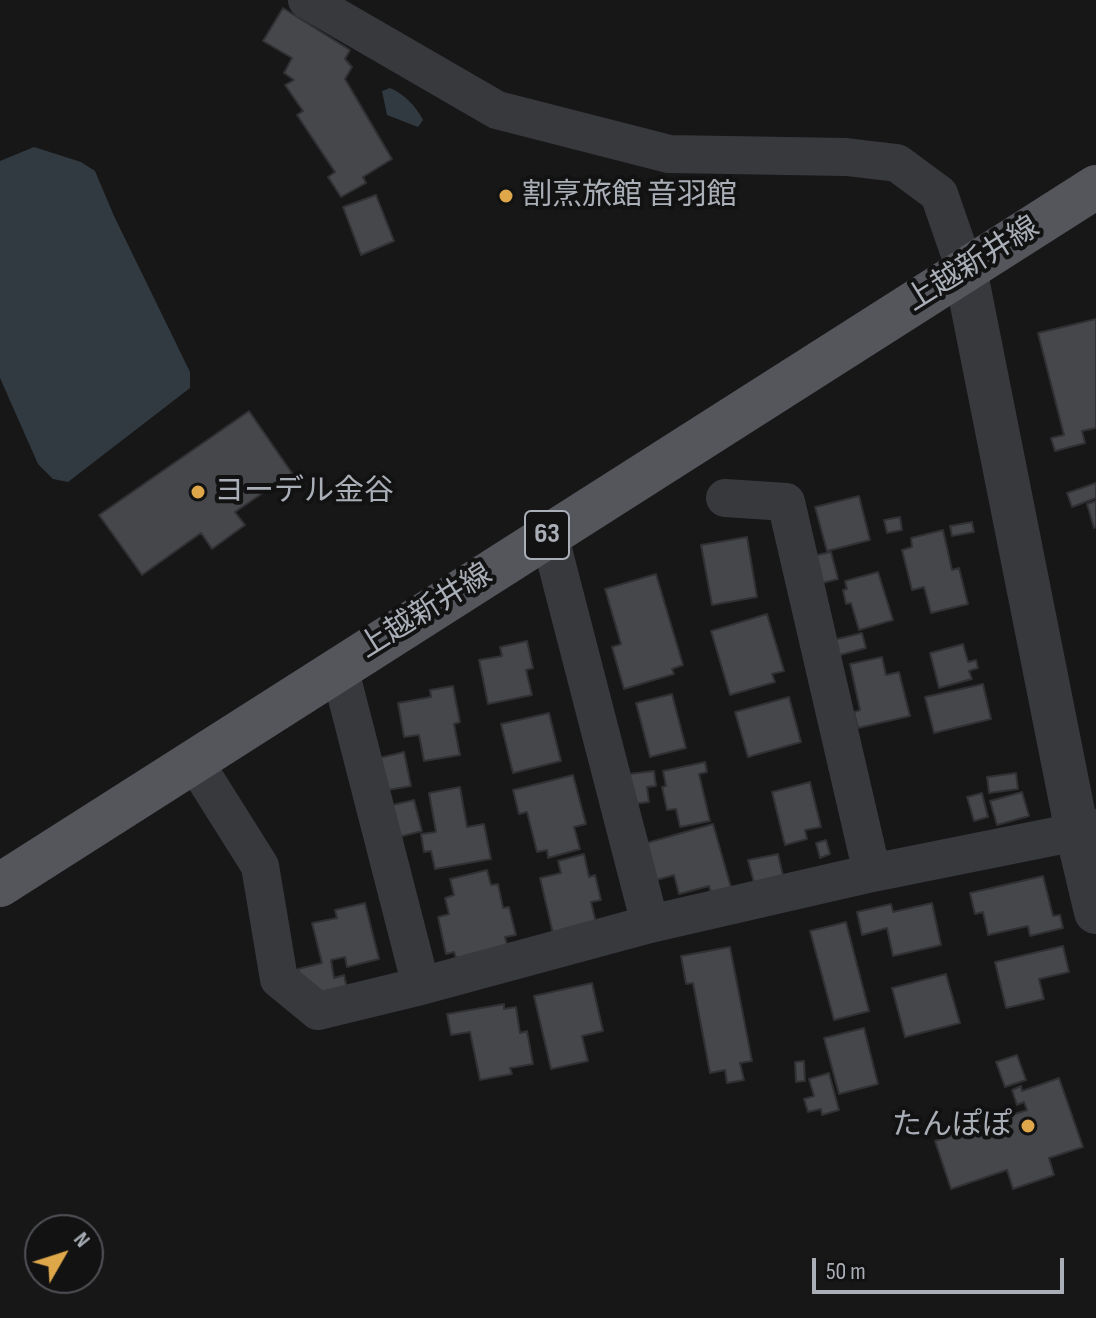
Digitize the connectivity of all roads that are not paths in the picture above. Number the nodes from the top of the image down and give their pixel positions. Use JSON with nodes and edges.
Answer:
{"nodes":[{"id":1,"x":307,"y":0,"type":"edge"},
{"id":2,"x":1096,"y":187,"type":"edge"},
{"id":3,"x":965,"y":269,"type":"junction"},
{"id":4,"x":725,"y":498,"type":"dead end"},
{"id":5,"x":549,"y":534,"type":"junction"},
{"id":6,"x":339,"y":667,"type":"junction"},
{"id":7,"x":194,"y":761,"type":"junction"},
{"id":8,"x":1087,"y":830,"type":"edge"},
{"id":9,"x":872,"y":873,"type":"junction"},
{"id":10,"x":0,"y":885,"type":"edge"},
{"id":11,"x":1096,"y":912,"type":"edge"},
{"id":12,"x":650,"y":924,"type":"junction"},
{"id":13,"x":421,"y":986,"type":"junction"}],
"edges":[{"from":1,"to":3,"type":"street"},
{"from":2,"to":3,"type":"main road","name":"上越新井線","number":"63"},
{"from":3,"to":5,"type":"main road","name":"上越新井線","number":"63"},
{"from":3,"to":8,"type":"street"},
{"from":4,"to":9,"type":"street"},
{"from":5,"to":6,"type":"main road","name":"上越新井線","number":"63"},
{"from":5,"to":12,"type":"street"},
{"from":6,"to":7,"type":"main road","name":"上越新井線","number":"63"},
{"from":6,"to":13,"type":"street"},
{"from":7,"to":10,"type":"main road","name":"上越新井線","number":"63"},
{"from":7,"to":13,"type":"street"},
{"from":8,"to":9,"type":"street"},
{"from":8,"to":11,"type":"street"},
{"from":9,"to":12,"type":"street"},
{"from":12,"to":13,"type":"street"}]}
